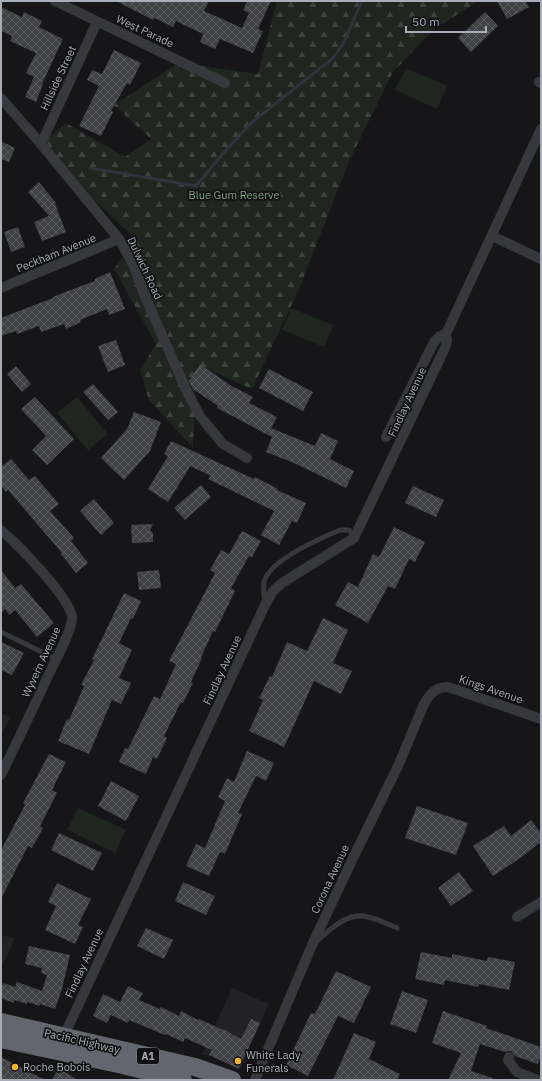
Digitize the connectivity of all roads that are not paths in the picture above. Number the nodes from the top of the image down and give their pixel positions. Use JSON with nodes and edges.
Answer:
{"nodes":[{"id":1,"x":55,"y":1,"type":"edge"},
{"id":2,"x":97,"y":22,"type":"junction"},
{"id":3,"x":225,"y":83,"type":"dead end"},
{"id":4,"x":1,"y":98,"type":"edge"},
{"id":5,"x":541,"y":130,"type":"edge"},
{"id":6,"x":41,"y":144,"type":"junction"},
{"id":7,"x":492,"y":236,"type":"junction"},
{"id":8,"x":119,"y":239,"type":"junction"},
{"id":9,"x":541,"y":259,"type":"edge"},
{"id":10,"x":1,"y":288,"type":"edge"},
{"id":11,"x":446,"y":334,"type":"junction"},
{"id":12,"x":386,"y":437,"type":"dead end"},
{"id":13,"x":247,"y":458,"type":"dead end"},
{"id":14,"x":1,"y":530,"type":"edge"},
{"id":15,"x":354,"y":538,"type":"junction"},
{"id":16,"x":265,"y":606,"type":"junction"},
{"id":17,"x":1,"y":632,"type":"edge"},
{"id":18,"x":56,"y":659,"type":"junction"},
{"id":19,"x":433,"y":691,"type":"joint"},
{"id":20,"x":540,"y":716,"type":"edge"},
{"id":21,"x":1,"y":776,"type":"edge"},
{"id":22,"x":541,"y":902,"type":"edge"},
{"id":23,"x":517,"y":917,"type":"dead end"},
{"id":24,"x":397,"y":928,"type":"dead end"},
{"id":25,"x":312,"y":945,"type":"junction"},
{"id":26,"x":1,"y":1022,"type":"edge"},
{"id":27,"x":1,"y":1039,"type":"edge"},
{"id":28,"x":60,"y":1043,"type":"junction"},
{"id":29,"x":509,"y":1057,"type":"dead end"},
{"id":30,"x":183,"y":1080,"type":"edge"},
{"id":31,"x":232,"y":1080,"type":"edge"},
{"id":32,"x":255,"y":1080,"type":"edge"},
{"id":33,"x":537,"y":1080,"type":"edge"}],
"edges":[{"from":1,"to":2,"type":"street","name":"West Parade"},
{"from":2,"to":3,"type":"street","name":"West Parade"},
{"from":2,"to":6,"type":"street","name":"Hillside Street"},
{"from":4,"to":6,"type":"street","name":"Dulwich Road"},
{"from":5,"to":7,"type":"street","name":"Findlay Avenue"},
{"from":6,"to":8,"type":"street","name":"Dulwich Road"},
{"from":7,"to":9,"type":"street"},
{"from":7,"to":11,"type":"street","name":"Findlay Avenue"},
{"from":8,"to":10,"type":"street","name":"Peckham Avenue"},
{"from":8,"to":13,"type":"street","name":"Dulwich Road"},
{"from":11,"to":12,"type":"street","name":"Findlay Avenue"},
{"from":11,"to":15,"type":"street","name":"Findlay Avenue"},
{"from":14,"to":18,"type":"street","name":"Wyvern Avenue"},
{"from":15,"to":16,"type":"street","name":"Findlay Avenue"},
{"from":15,"to":16,"type":"lane"},
{"from":16,"to":28,"type":"street","name":"Findlay Avenue"},
{"from":17,"to":18,"type":"lane"},
{"from":18,"to":21,"type":"street","name":"Wyvern Avenue"},
{"from":19,"to":20,"type":"street","name":"Kings Avenue"},
{"from":19,"to":25,"type":"street","name":"Corona Avenue"},
{"from":22,"to":23,"type":"street"},
{"from":24,"to":25,"type":"lane"},
{"from":25,"to":32,"type":"street","name":"Corona Avenue"},
{"from":26,"to":28,"type":"highway","name":"Pacific Highway","number":"A1"},
{"from":27,"to":28,"type":"highway","name":"Pacific Highway","number":"A1"},
{"from":28,"to":30,"type":"highway","name":"Pacific Highway","number":"A1"},
{"from":28,"to":31,"type":"highway","name":"Pacific Highway","number":"A1"},
{"from":29,"to":33,"type":"street"}]}
